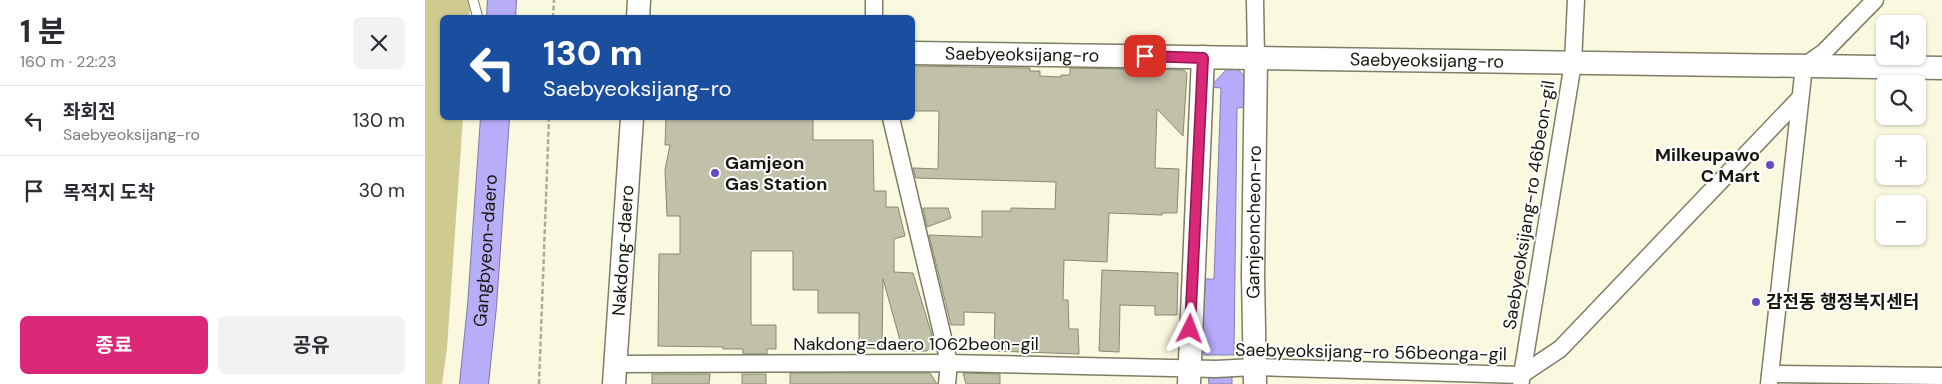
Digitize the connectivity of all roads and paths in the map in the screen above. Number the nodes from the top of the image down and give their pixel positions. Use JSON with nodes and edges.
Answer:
{"nodes":[{"id":1,"x":473,"y":0,"type":"edge"},
{"id":2,"x":486,"y":0,"type":"edge"},
{"id":3,"x":502,"y":0,"type":"edge"},
{"id":4,"x":554,"y":0,"type":"edge"},
{"id":5,"x":639,"y":0,"type":"edge"},
{"id":6,"x":874,"y":0,"type":"edge"},
{"id":7,"x":1255,"y":0,"type":"edge"},
{"id":8,"x":1577,"y":0,"type":"edge"},
{"id":9,"x":1875,"y":0,"type":"edge"},
{"id":10,"x":477,"y":15,"type":"edge"},
{"id":11,"x":485,"y":15,"type":"edge"},
{"id":12,"x":501,"y":15,"type":"edge"},
{"id":13,"x":553,"y":15,"type":"edge"},
{"id":14,"x":638,"y":15,"type":"edge"},
{"id":15,"x":874,"y":15,"type":"edge"},
{"id":16,"x":915,"y":53,"type":"edge"},
{"id":17,"x":1203,"y":58,"type":"junction"},
{"id":18,"x":1257,"y":59,"type":"junction"},
{"id":19,"x":1573,"y":63,"type":"junction"},
{"id":20,"x":1804,"y":66,"type":"junction"},
{"id":21,"x":1942,"y":68,"type":"edge"},
{"id":22,"x":1800,"y":98,"type":"junction"},
{"id":23,"x":479,"y":120,"type":"edge"},
{"id":24,"x":495,"y":120,"type":"edge"},
{"id":25,"x":549,"y":120,"type":"edge"},
{"id":26,"x":632,"y":120,"type":"edge"},
{"id":27,"x":891,"y":120,"type":"edge"},
{"id":28,"x":949,"y":363,"type":"junction"},
{"id":29,"x":1215,"y":369,"type":"joint"},
{"id":30,"x":615,"y":374,"type":"edge"},
{"id":31,"x":1255,"y":375,"type":"edge"},
{"id":32,"x":1189,"y":376,"type":"edge"},
{"id":33,"x":1942,"y":376,"type":"edge"},
{"id":34,"x":1769,"y":379,"type":"edge"},
{"id":35,"x":1521,"y":380,"type":"edge"},
{"id":36,"x":463,"y":384,"type":"edge"},
{"id":37,"x":474,"y":384,"type":"edge"},
{"id":38,"x":539,"y":384,"type":"edge"},
{"id":39,"x":947,"y":384,"type":"edge"}],
"edges":[{"from":1,"to":10,"type":"lane"},
{"from":2,"to":11,"type":"highway"},
{"from":3,"to":12,"type":"highway"},
{"from":4,"to":13,"type":"path"},
{"from":5,"to":14,"type":"street"},
{"from":6,"to":15,"type":"street"},
{"from":7,"to":18,"type":"street"},
{"from":8,"to":19,"type":"street","name":"Saebyeoksijang-ro 46beon-gil"},
{"from":9,"to":20,"type":"street"},
{"from":16,"to":17,"type":"street","name":"Saebyeoksijang-ro"},
{"from":17,"to":18,"type":"street","name":"Saebyeoksijang-ro"},
{"from":17,"to":32,"type":"street"},
{"from":18,"to":19,"type":"street","name":"Saebyeoksijang-ro"},
{"from":18,"to":31,"type":"street","name":"Gamjeoncheon-ro"},
{"from":19,"to":20,"type":"street","name":"Saebyeoksijang-ro"},
{"from":19,"to":35,"type":"street","name":"Saebyeoksijang-ro 46beon-gil"},
{"from":20,"to":21,"type":"street","name":"Saebyeoksijang-ro"},
{"from":20,"to":22,"type":"street"},
{"from":22,"to":34,"type":"street"},
{"from":22,"to":35,"type":"street","name":"Saebyeoksijang-ro 56beonga-gil"},
{"from":23,"to":36,"type":"highway","name":"Gangbyeon-daero"},
{"from":24,"to":37,"type":"highway","name":"Gangbyeon-daero"},
{"from":25,"to":38,"type":"path"},
{"from":26,"to":30,"type":"street","name":"Nakdong-daero"},
{"from":27,"to":28,"type":"street"},
{"from":28,"to":30,"type":"street","name":"Nakdong-daero 1062beon-gil"},
{"from":28,"to":32,"type":"street","name":"Nakdong-daero 1062beon-gil"},
{"from":28,"to":39,"type":"street"},
{"from":29,"to":31,"type":"street","name":"Saebyeoksijang-ro 56beonga-gil"},
{"from":29,"to":32,"type":"street","name":"Nakdong-daero 1062beon-gil"},
{"from":31,"to":35,"type":"street","name":"Saebyeoksijang-ro 56beonga-gil"},
{"from":33,"to":34,"type":"street"}]}
